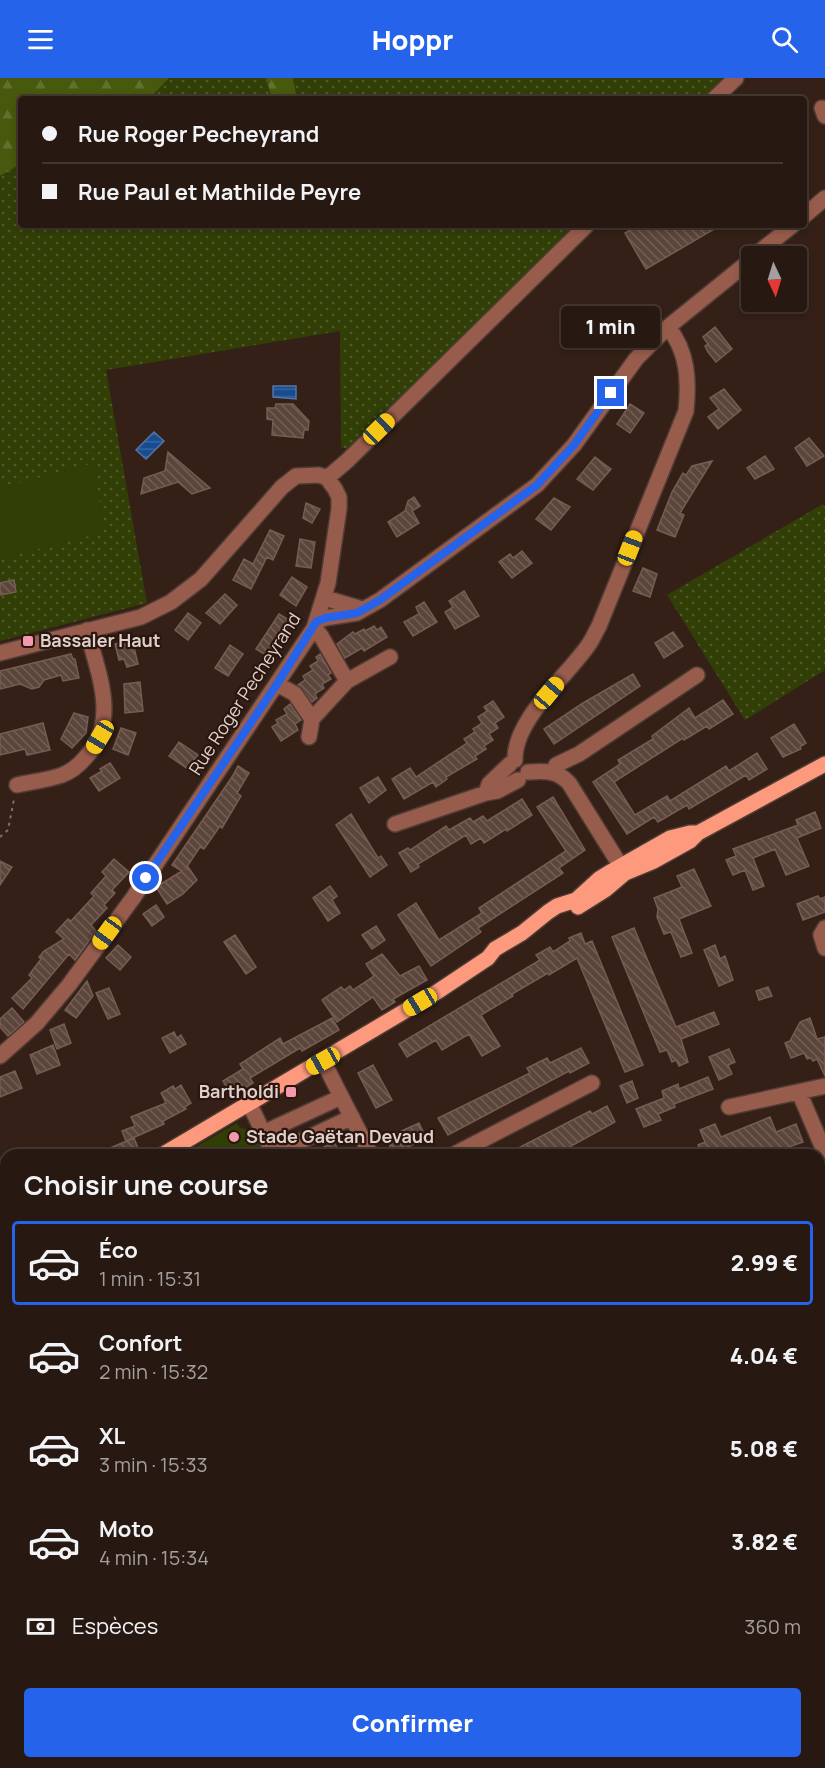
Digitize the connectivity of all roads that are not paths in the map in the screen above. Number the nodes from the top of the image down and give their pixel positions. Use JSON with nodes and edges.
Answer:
{"nodes":[{"id":1,"x":736,"y":78,"type":"edge"},
{"id":2,"x":717,"y":96,"type":"edge"},
{"id":3,"x":825,"y":198,"type":"edge"},
{"id":4,"x":807,"y":213,"type":"edge"},
{"id":5,"x":583,"y":228,"type":"edge"},
{"id":6,"x":789,"y":228,"type":"edge"},
{"id":7,"x":768,"y":246,"type":"edge"},
{"id":8,"x":741,"y":268,"type":"edge"},
{"id":9,"x":668,"y":327,"type":"junction"},
{"id":10,"x":327,"y":478,"type":"junction"},
{"id":11,"x":325,"y":598,"type":"junction"},
{"id":12,"x":362,"y":609,"type":"junction"},
{"id":13,"x":315,"y":625,"type":"junction"},
{"id":14,"x":87,"y":630,"type":"junction"},
{"id":15,"x":0,"y":652,"type":"edge"},
{"id":16,"x":390,"y":657,"type":"dead end"},
{"id":17,"x":697,"y":675,"type":"dead end"},
{"id":18,"x":347,"y":681,"type":"junction"},
{"id":19,"x":277,"y":684,"type":"junction"},
{"id":20,"x":312,"y":719,"type":"junction"},
{"id":21,"x":309,"y":737,"type":"dead end"},
{"id":22,"x":579,"y":754,"type":"junction"},
{"id":23,"x":512,"y":762,"type":"junction"},
{"id":24,"x":825,"y":764,"type":"edge"},
{"id":25,"x":554,"y":772,"type":"junction"},
{"id":26,"x":523,"y":776,"type":"junction"},
{"id":27,"x":569,"y":783,"type":"junction"},
{"id":28,"x":15,"y":792,"type":"road end"},
{"id":29,"x":486,"y":793,"type":"junction"},
{"id":30,"x":395,"y":824,"type":"dead end"},
{"id":31,"x":622,"y":869,"type":"junction"},
{"id":32,"x":825,"y":928,"type":"edge"},
{"id":33,"x":825,"y":948,"type":"edge"},
{"id":34,"x":0,"y":1055,"type":"edge"},
{"id":35,"x":323,"y":1061,"type":"junction"},
{"id":36,"x":592,"y":1083,"type":"dead end"},
{"id":37,"x":825,"y":1086,"type":"edge"},
{"id":38,"x":799,"y":1092,"type":"junction"},
{"id":39,"x":341,"y":1097,"type":"junction"},
{"id":40,"x":249,"y":1103,"type":"junction"},
{"id":41,"x":729,"y":1107,"type":"dead end"},
{"id":42,"x":352,"y":1117,"type":"junction"},
{"id":43,"x":263,"y":1133,"type":"junction"},
{"id":44,"x":172,"y":1149,"type":"edge"},
{"id":45,"x":271,"y":1149,"type":"edge"},
{"id":46,"x":285,"y":1149,"type":"edge"},
{"id":47,"x":368,"y":1149,"type":"edge"},
{"id":48,"x":465,"y":1149,"type":"edge"},
{"id":49,"x":823,"y":1149,"type":"edge"}],
"edges":[{"from":1,"to":2,"type":"street"},
{"from":3,"to":4,"type":"street"},
{"from":5,"to":10,"type":"street"},
{"from":6,"to":7,"type":"street"},
{"from":8,"to":9,"type":"street"},
{"from":9,"to":12,"type":"street"},
{"from":9,"to":23,"type":"street"},
{"from":10,"to":11,"type":"street","name":"Rue Roger Pecheyrand"},
{"from":10,"to":14,"type":"street"},
{"from":11,"to":12,"type":"street"},
{"from":11,"to":13,"type":"street","name":"Rue Roger Pecheyrand"},
{"from":12,"to":13,"type":"street"},
{"from":13,"to":18,"type":"street"},
{"from":13,"to":19,"type":"street","name":"Rue Roger Pecheyrand"},
{"from":14,"to":15,"type":"street"},
{"from":14,"to":28,"type":"street"},
{"from":16,"to":18,"type":"street"},
{"from":17,"to":22,"type":"street"},
{"from":18,"to":20,"type":"street"},
{"from":19,"to":20,"type":"street"},
{"from":19,"to":34,"type":"street","name":"Rue Roger Pecheyrand"},
{"from":20,"to":21,"type":"street"},
{"from":22,"to":25,"type":"street"},
{"from":22,"to":27,"type":"street"},
{"from":23,"to":26,"type":"street"},
{"from":23,"to":29,"type":"street"},
{"from":24,"to":31,"type":"main road"},
{"from":25,"to":26,"type":"street"},
{"from":25,"to":27,"type":"street"},
{"from":26,"to":29,"type":"street"},
{"from":27,"to":31,"type":"street"},
{"from":29,"to":30,"type":"street"},
{"from":31,"to":35,"type":"main road"},
{"from":32,"to":33,"type":"street"},
{"from":35,"to":39,"type":"street"},
{"from":35,"to":40,"type":"main road"},
{"from":36,"to":48,"type":"street"},
{"from":37,"to":38,"type":"street"},
{"from":38,"to":41,"type":"street"},
{"from":38,"to":49,"type":"street"},
{"from":39,"to":42,"type":"street"},
{"from":39,"to":43,"type":"street"},
{"from":40,"to":43,"type":"street"},
{"from":40,"to":44,"type":"main road"},
{"from":42,"to":46,"type":"street"},
{"from":42,"to":47,"type":"street"},
{"from":43,"to":45,"type":"street"}]}
